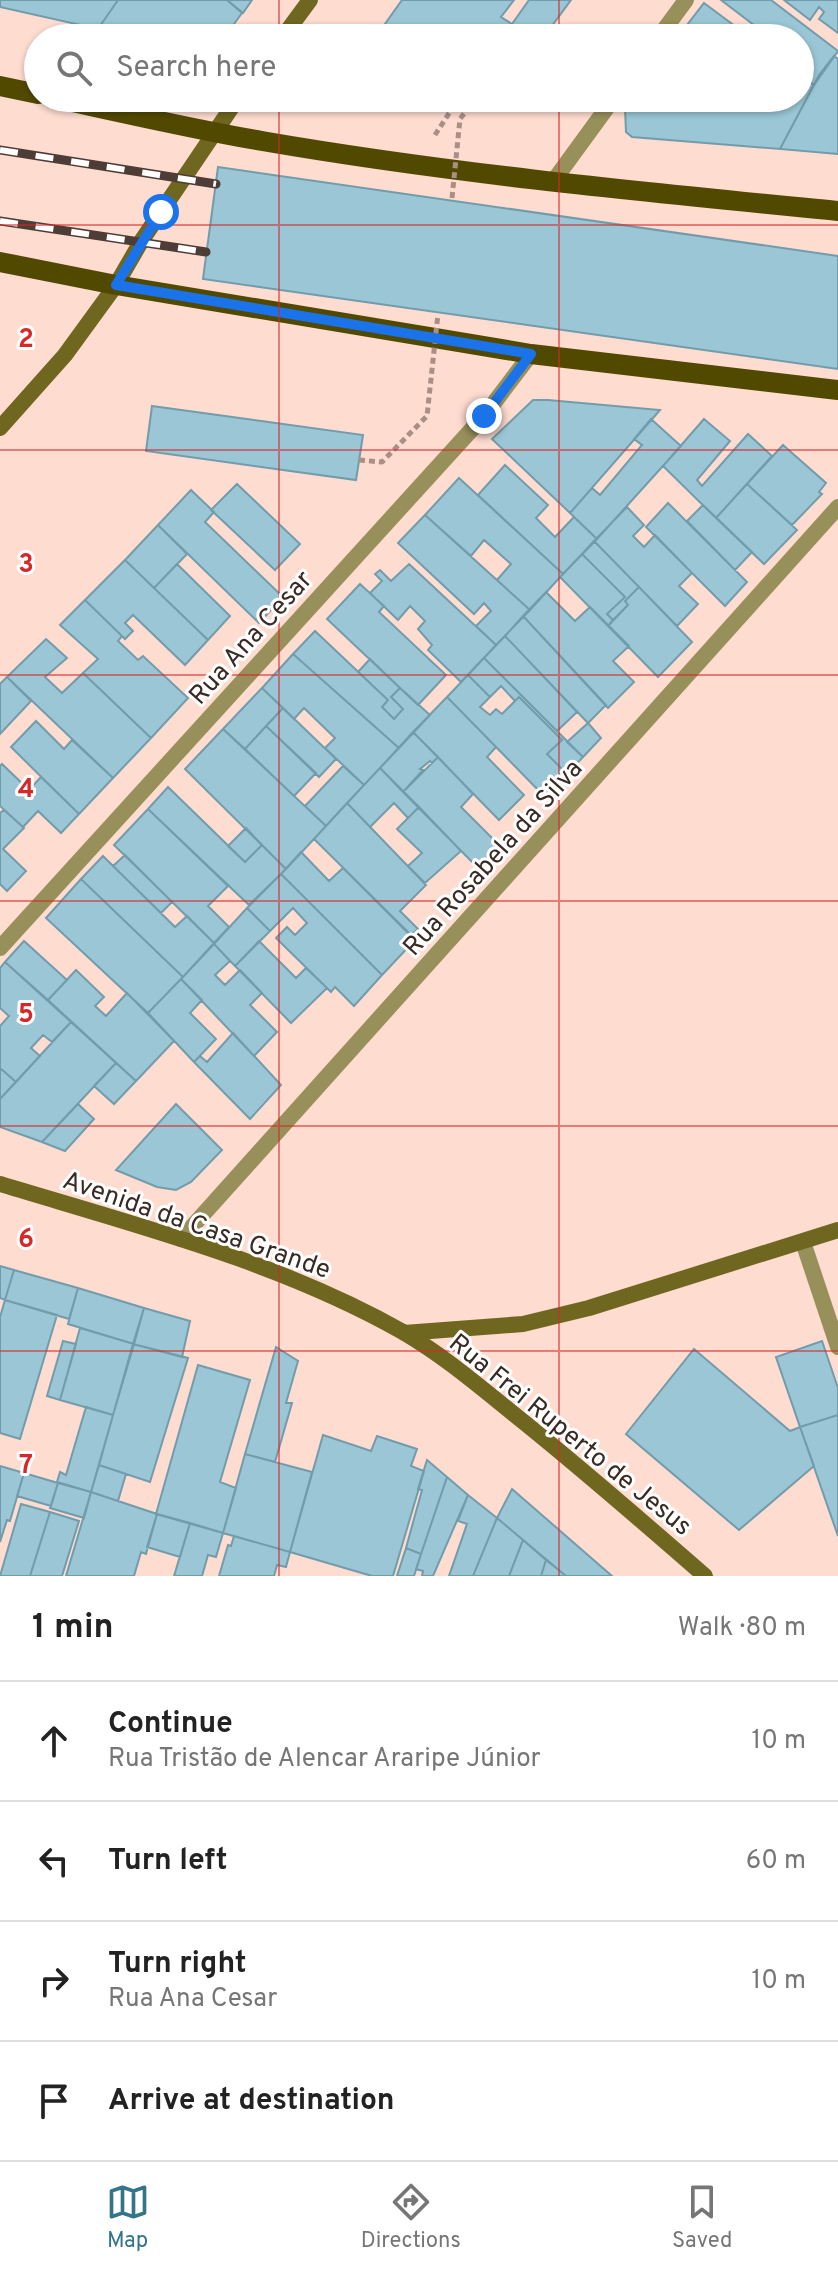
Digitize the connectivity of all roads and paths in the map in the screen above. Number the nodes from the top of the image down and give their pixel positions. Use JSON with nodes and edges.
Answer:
{"nodes":[{"id":1,"x":310,"y":0,"type":"edge"},
{"id":2,"x":686,"y":0,"type":"edge"},
{"id":3,"x":292,"y":24,"type":"edge"},
{"id":4,"x":668,"y":24,"type":"edge"},
{"id":5,"x":0,"y":86,"type":"edge"},
{"id":6,"x":24,"y":91,"type":"edge"},
{"id":7,"x":120,"y":112,"type":"edge"},
{"id":8,"x":228,"y":112,"type":"edge"},
{"id":9,"x":450,"y":112,"type":"edge"},
{"id":10,"x":465,"y":112,"type":"edge"},
{"id":11,"x":604,"y":112,"type":"edge"},
{"id":12,"x":214,"y":132,"type":"junction"},
{"id":13,"x":435,"y":136,"type":"dead end"},
{"id":14,"x":552,"y":183,"type":"junction"},
{"id":15,"x":452,"y":198,"type":"dead end"},
{"id":16,"x":838,"y":211,"type":"edge"},
{"id":17,"x":0,"y":262,"type":"edge"},
{"id":18,"x":116,"y":285,"type":"junction"},
{"id":19,"x":438,"y":314,"type":"dead end"},
{"id":20,"x":531,"y":354,"type":"junction"},
{"id":21,"x":835,"y":385,"type":"edge"},
{"id":22,"x":0,"y":428,"type":"edge"},
{"id":23,"x":359,"y":460,"type":"dead end"},
{"id":24,"x":838,"y":507,"type":"edge"},
{"id":25,"x":0,"y":948,"type":"edge"},
{"id":26,"x":0,"y":1184,"type":"edge"},
{"id":27,"x":838,"y":1230,"type":"edge"},
{"id":28,"x":181,"y":1239,"type":"junction"},
{"id":29,"x":803,"y":1242,"type":"junction"},
{"id":30,"x":404,"y":1333,"type":"junction"},
{"id":31,"x":838,"y":1347,"type":"edge"},
{"id":32,"x":705,"y":1576,"type":"edge"}],
"edges":[{"from":1,"to":3,"type":"street"},
{"from":2,"to":4,"type":"street"},
{"from":5,"to":6,"type":"main road"},
{"from":7,"to":12,"type":"main road"},
{"from":8,"to":12,"type":"street"},
{"from":9,"to":13,"type":"path"},
{"from":10,"to":15,"type":"path","bridge":true},
{"from":11,"to":14,"type":"street"},
{"from":12,"to":14,"type":"main road"},
{"from":12,"to":18,"type":"street"},
{"from":14,"to":16,"type":"main road"},
{"from":17,"to":18,"type":"main road"},
{"from":18,"to":20,"type":"main road"},
{"from":18,"to":22,"type":"street"},
{"from":19,"to":23,"type":"path","bridge":true},
{"from":20,"to":21,"type":"main road"},
{"from":20,"to":25,"type":"street","name":"Rua Ana Cesar"},
{"from":24,"to":28,"type":"street","name":"Rua Rosabela da Silva"},
{"from":26,"to":28,"type":"street","name":"Avenida da Casa Grande"},
{"from":27,"to":29,"type":"street"},
{"from":28,"to":30,"type":"street","name":"Avenida da Casa Grande"},
{"from":29,"to":30,"type":"street"},
{"from":29,"to":31,"type":"street"},
{"from":30,"to":32,"type":"street","name":"Rua Frei Ruperto de Jesus"}]}
